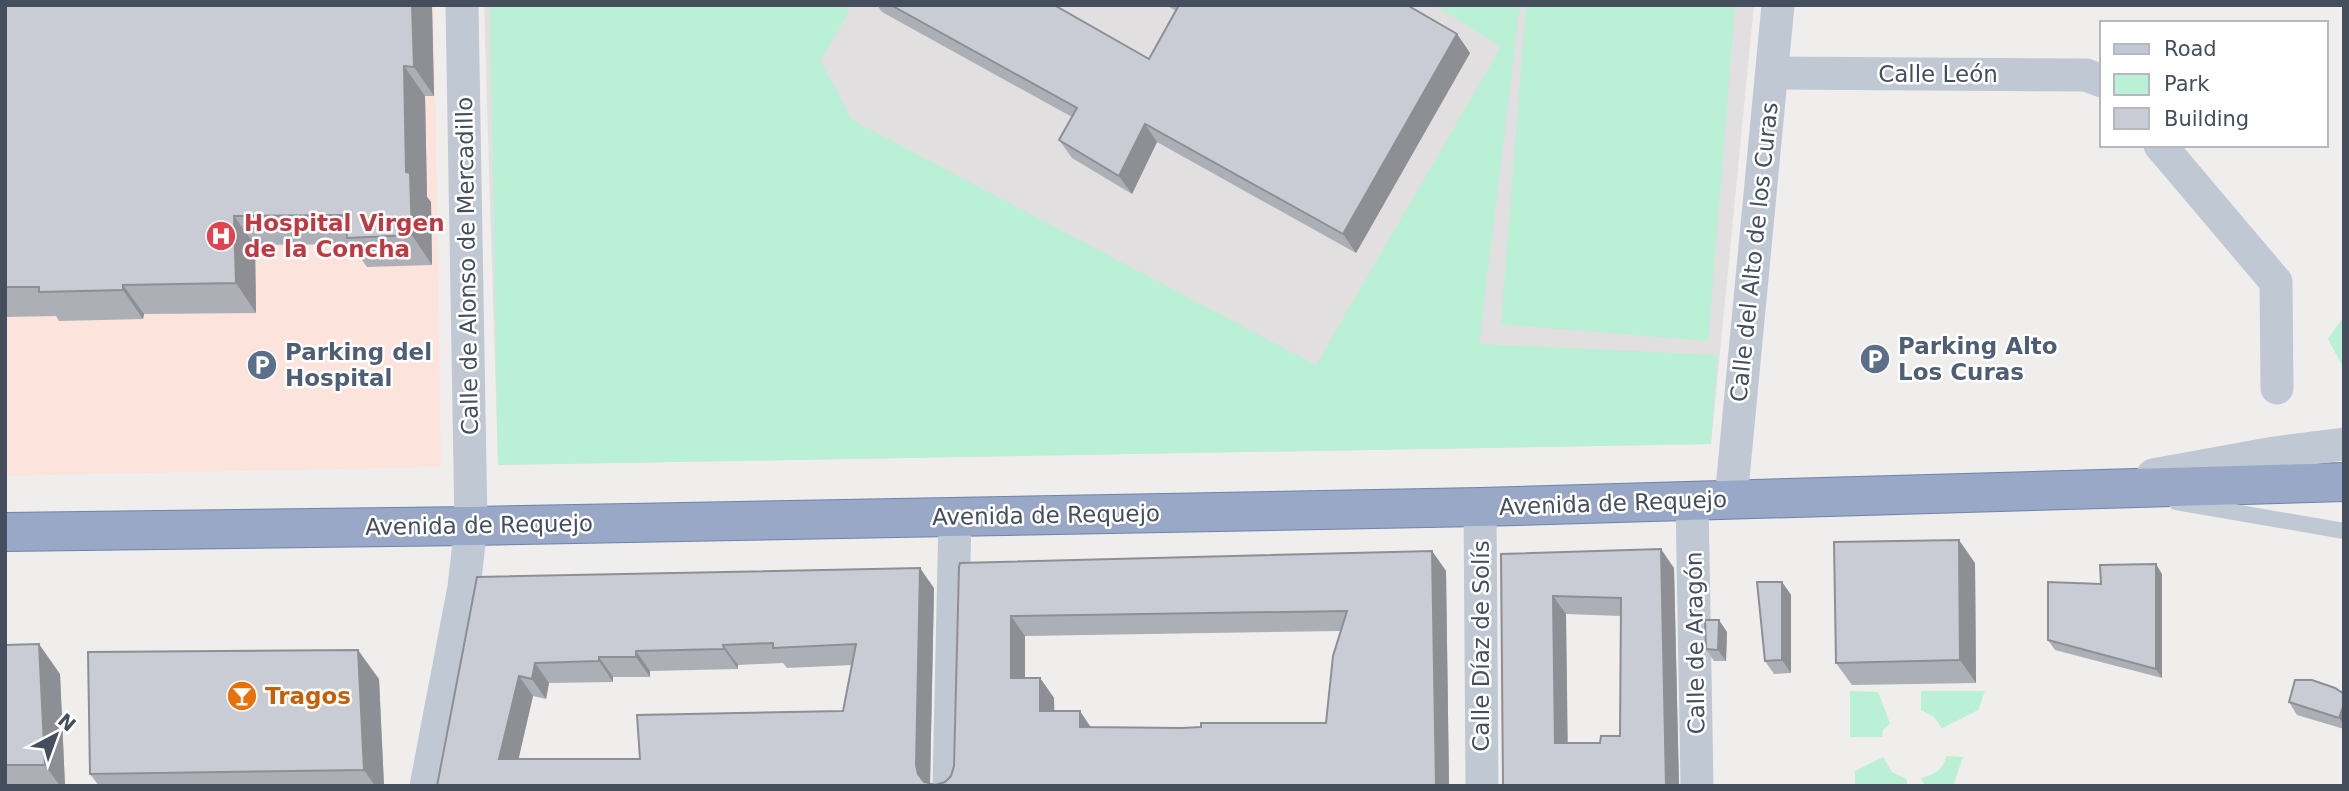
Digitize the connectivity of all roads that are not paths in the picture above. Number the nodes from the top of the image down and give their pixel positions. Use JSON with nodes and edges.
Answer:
{"nodes":[{"id":1,"x":462,"y":5,"type":"edge"},
{"id":2,"x":1778,"y":5,"type":"edge"},
{"id":3,"x":1772,"y":73,"type":"junction"},
{"id":4,"x":2100,"y":80,"type":"edge"},
{"id":5,"x":2162,"y":147,"type":"edge"},
{"id":6,"x":2277,"y":388,"type":"dead end"},
{"id":7,"x":2344,"y":444,"type":"edge"},
{"id":8,"x":2344,"y":482,"type":"edge"},
{"id":9,"x":2087,"y":488,"type":"junction"},
{"id":10,"x":1731,"y":499,"type":"junction"},
{"id":11,"x":1692,"y":500,"type":"junction"},
{"id":12,"x":1480,"y":507,"type":"junction"},
{"id":13,"x":955,"y":517,"type":"junction"},
{"id":14,"x":471,"y":526,"type":"junction"},
{"id":15,"x":2344,"y":531,"type":"edge"},
{"id":16,"x":5,"y":532,"type":"edge"},
{"id":17,"x":426,"y":786,"type":"edge"},
{"id":18,"x":949,"y":786,"type":"edge"},
{"id":19,"x":1482,"y":786,"type":"edge"},
{"id":20,"x":1697,"y":786,"type":"edge"}],
"edges":[{"from":1,"to":14,"type":"street","name":"Calle de Alonso de Mercadillo"},
{"from":2,"to":3,"type":"street","name":"Calle del Alto de los Curas"},
{"from":3,"to":4,"type":"street","name":"Calle León"},
{"from":3,"to":10,"type":"street","name":"Calle del Alto de los Curas"},
{"from":5,"to":6,"type":"street"},
{"from":7,"to":9,"type":"street"},
{"from":8,"to":9,"type":"highway","name":"Avenida de Requejo"},
{"from":9,"to":10,"type":"highway","name":"Avenida de Requejo"},
{"from":9,"to":15,"type":"lane","name":"Avenida de Requejo"},
{"from":10,"to":11,"type":"highway","name":"Avenida de Requejo"},
{"from":11,"to":12,"type":"highway","name":"Avenida de Requejo"},
{"from":11,"to":20,"type":"street","name":"Calle de Aragón"},
{"from":12,"to":13,"type":"highway","name":"Avenida de Requejo"},
{"from":12,"to":19,"type":"street","name":"Calle Díaz de Solís"},
{"from":13,"to":14,"type":"highway","name":"Avenida de Requejo"},
{"from":13,"to":18,"type":"street"},
{"from":14,"to":16,"type":"highway","name":"Avenida de Requejo"},
{"from":14,"to":17,"type":"street","name":"Calle de Alonso de Mercadillo"}]}
